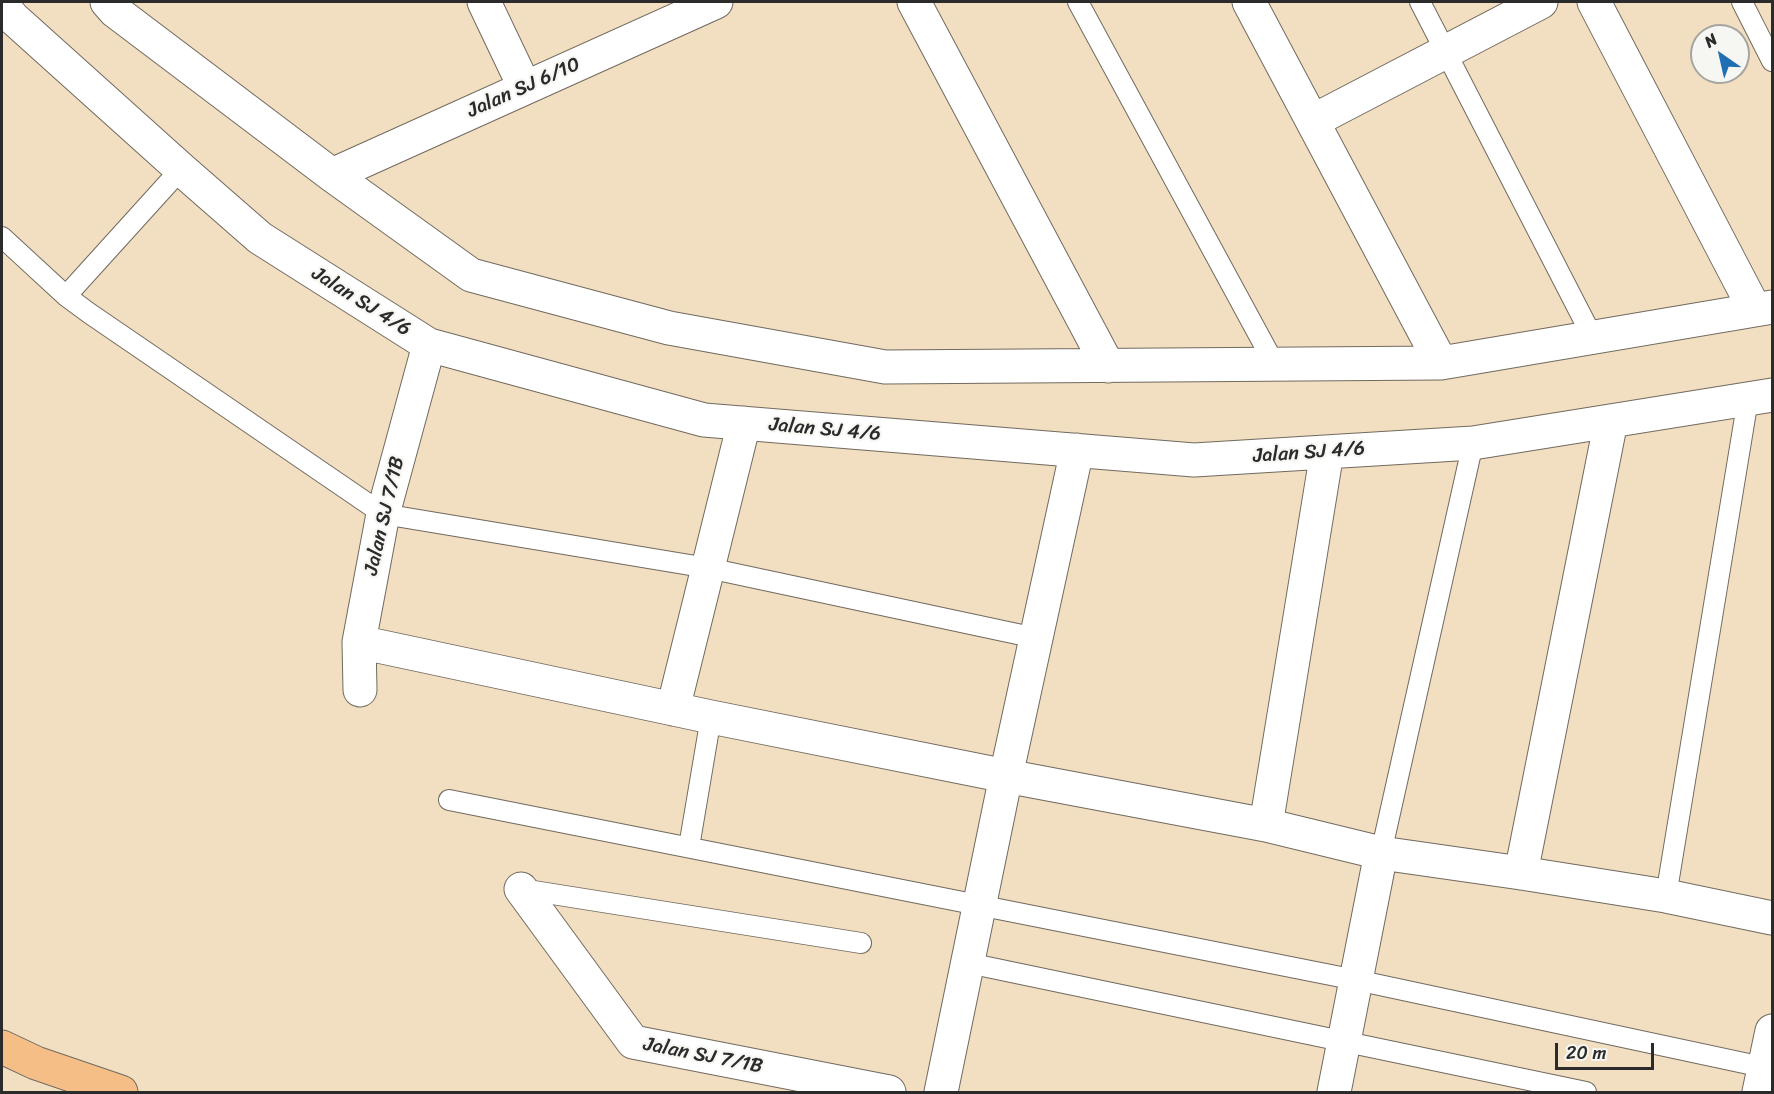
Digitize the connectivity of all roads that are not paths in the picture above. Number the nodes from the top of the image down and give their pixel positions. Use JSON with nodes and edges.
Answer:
{"nodes":[{"id":1,"x":107,"y":2,"type":"edge"},
{"id":2,"x":484,"y":2,"type":"edge"},
{"id":3,"x":716,"y":2,"type":"edge"},
{"id":4,"x":914,"y":2,"type":"edge"},
{"id":5,"x":1078,"y":2,"type":"edge"},
{"id":6,"x":1249,"y":2,"type":"edge"},
{"id":7,"x":1420,"y":2,"type":"edge"},
{"id":8,"x":1541,"y":2,"type":"edge"},
{"id":9,"x":1594,"y":2,"type":"edge"},
{"id":10,"x":1742,"y":2,"type":"edge"},
{"id":11,"x":2,"y":5,"type":"edge"},
{"id":12,"x":1446,"y":52,"type":"junction"},
{"id":13,"x":1773,"y":61,"type":"edge"},
{"id":14,"x":525,"y":88,"type":"junction"},
{"id":15,"x":1313,"y":122,"type":"junction"},
{"id":16,"x":181,"y":170,"type":"junction"},
{"id":17,"x":332,"y":175,"type":"junction"},
{"id":18,"x":2,"y":237,"type":"edge"},
{"id":19,"x":66,"y":296,"type":"junction"},
{"id":20,"x":1764,"y":309,"type":"edge"},
{"id":21,"x":1593,"y":338,"type":"junction"},
{"id":22,"x":429,"y":345,"type":"junction"},
{"id":23,"x":1441,"y":363,"type":"junction"},
{"id":24,"x":1275,"y":365,"type":"junction"},
{"id":25,"x":1108,"y":366,"type":"junction"},
{"id":26,"x":1760,"y":397,"type":"edge"},
{"id":27,"x":1611,"y":421,"type":"junction"},
{"id":28,"x":744,"y":423,"type":"junction"},
{"id":29,"x":1473,"y":443,"type":"junction"},
{"id":30,"x":1077,"y":450,"type":"junction"},
{"id":31,"x":1327,"y":452,"type":"junction"},
{"id":32,"x":383,"y":514,"type":"junction"},
{"id":33,"x":708,"y":568,"type":"junction"},
{"id":34,"x":1036,"y":638,"type":"junction"},
{"id":35,"x":358,"y":642,"type":"junction"},
{"id":36,"x":360,"y":690,"type":"dead end"},
{"id":37,"x":673,"y":709,"type":"junction"},
{"id":38,"x":711,"y":717,"type":"junction"},
{"id":39,"x":1006,"y":776,"type":"junction"},
{"id":40,"x":449,"y":800,"type":"dead end"},
{"id":41,"x":1266,"y":825,"type":"junction"},
{"id":42,"x":688,"y":847,"type":"junction"},
{"id":43,"x":1381,"y":853,"type":"junction"},
{"id":44,"x":1521,"y":873,"type":"junction"},
{"id":45,"x":520,"y":889,"type":"joint"},
{"id":46,"x":1665,"y":896,"type":"junction"},
{"id":47,"x":979,"y":905,"type":"junction"},
{"id":48,"x":1773,"y":918,"type":"edge"},
{"id":49,"x":861,"y":943,"type":"dead end"},
{"id":50,"x":968,"y":963,"type":"junction"},
{"id":51,"x":1356,"y":980,"type":"junction"},
{"id":52,"x":1773,"y":1031,"type":"edge"},
{"id":53,"x":1343,"y":1042,"type":"junction"},
{"id":54,"x":2,"y":1047,"type":"edge"},
{"id":55,"x":1766,"y":1076,"type":"edge"},
{"id":56,"x":121,"y":1092,"type":"edge"},
{"id":57,"x":889,"y":1092,"type":"edge"},
{"id":58,"x":941,"y":1092,"type":"edge"},
{"id":59,"x":1334,"y":1092,"type":"edge"},
{"id":60,"x":1586,"y":1092,"type":"edge"}],
"edges":[{"from":1,"to":17,"type":"street"},
{"from":2,"to":14,"type":"street"},
{"from":3,"to":14,"type":"street","name":"Jalan SJ 6/10"},
{"from":4,"to":25,"type":"street"},
{"from":5,"to":24,"type":"lane"},
{"from":6,"to":15,"type":"street"},
{"from":7,"to":12,"type":"lane"},
{"from":8,"to":12,"type":"street"},
{"from":9,"to":20,"type":"street"},
{"from":10,"to":13,"type":"lane"},
{"from":11,"to":16,"type":"street","name":"Jalan SJ 4/6"},
{"from":12,"to":15,"type":"street"},
{"from":12,"to":21,"type":"lane"},
{"from":14,"to":17,"type":"street","name":"Jalan SJ 6/10"},
{"from":15,"to":23,"type":"street"},
{"from":16,"to":19,"type":"lane"},
{"from":16,"to":22,"type":"street","name":"Jalan SJ 4/6"},
{"from":17,"to":25,"type":"street"},
{"from":18,"to":19,"type":"lane"},
{"from":19,"to":32,"type":"lane"},
{"from":20,"to":21,"type":"street"},
{"from":21,"to":23,"type":"street"},
{"from":22,"to":28,"type":"street","name":"Jalan SJ 4/6"},
{"from":22,"to":32,"type":"street","name":"Jalan SJ 7/1B"},
{"from":23,"to":24,"type":"street"},
{"from":24,"to":25,"type":"street"},
{"from":26,"to":27,"type":"street","name":"Jalan SJ 4/6"},
{"from":26,"to":46,"type":"lane"},
{"from":27,"to":29,"type":"street","name":"Jalan SJ 4/6"},
{"from":27,"to":44,"type":"street"},
{"from":28,"to":30,"type":"street","name":"Jalan SJ 4/6"},
{"from":28,"to":33,"type":"street"},
{"from":29,"to":31,"type":"street","name":"Jalan SJ 4/6"},
{"from":29,"to":43,"type":"lane"},
{"from":30,"to":31,"type":"street","name":"Jalan SJ 4/6"},
{"from":30,"to":34,"type":"street"},
{"from":31,"to":41,"type":"street"},
{"from":32,"to":33,"type":"lane"},
{"from":32,"to":35,"type":"street","name":"Jalan SJ 7/1B"},
{"from":33,"to":34,"type":"lane"},
{"from":33,"to":37,"type":"street"},
{"from":34,"to":39,"type":"street"},
{"from":35,"to":36,"type":"street","name":"Jalan SJ 7/1B"},
{"from":35,"to":37,"type":"street"},
{"from":37,"to":38,"type":"street"},
{"from":38,"to":39,"type":"street"},
{"from":38,"to":42,"type":"lane"},
{"from":39,"to":41,"type":"street"},
{"from":39,"to":47,"type":"street"},
{"from":40,"to":42,"type":"lane"},
{"from":41,"to":43,"type":"street"},
{"from":42,"to":47,"type":"lane"},
{"from":43,"to":44,"type":"street"},
{"from":43,"to":51,"type":"street"},
{"from":44,"to":46,"type":"street"},
{"from":45,"to":49,"type":"lane"},
{"from":45,"to":57,"type":"street","name":"Jalan SJ 7/1B"},
{"from":46,"to":48,"type":"street"},
{"from":47,"to":50,"type":"street"},
{"from":47,"to":51,"type":"lane"},
{"from":50,"to":53,"type":"lane"},
{"from":50,"to":58,"type":"street"},
{"from":51,"to":53,"type":"street"},
{"from":51,"to":55,"type":"lane"},
{"from":52,"to":55,"type":"street"},
{"from":53,"to":59,"type":"street"},
{"from":53,"to":60,"type":"lane"},
{"from":54,"to":56,"type":"highway"}]}
